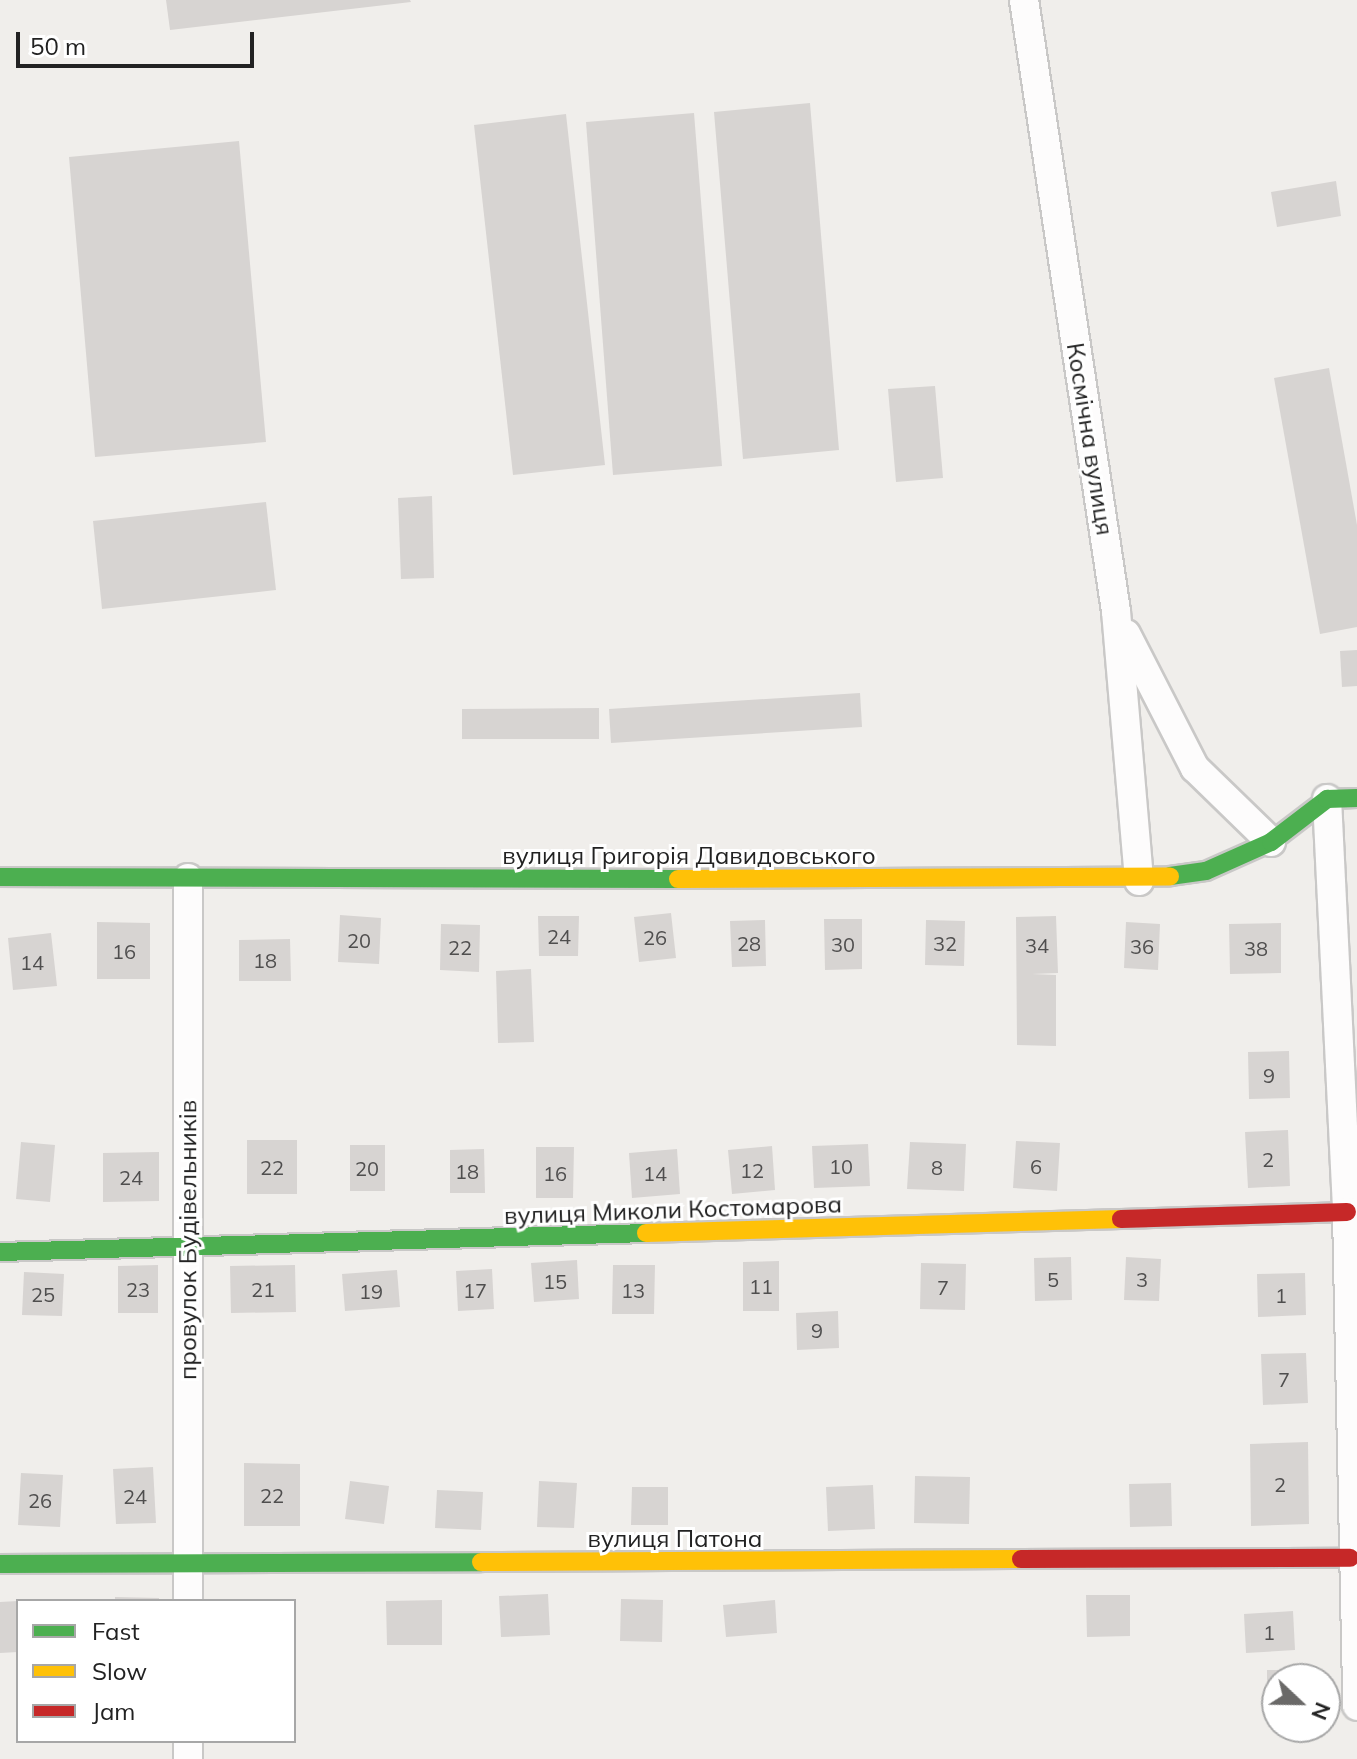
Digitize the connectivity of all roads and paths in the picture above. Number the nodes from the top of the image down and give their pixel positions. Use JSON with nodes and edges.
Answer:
{"nodes":[{"id":1,"x":1024,"y":0,"type":"edge"},
{"id":2,"x":1116,"y":611,"type":"junction"},
{"id":3,"x":1357,"y":798,"type":"edge"},
{"id":4,"x":1327,"y":799,"type":"junction"},
{"id":5,"x":1271,"y":842,"type":"junction"},
{"id":6,"x":0,"y":877,"type":"edge"},
{"id":7,"x":188,"y":878,"type":"junction"},
{"id":8,"x":1139,"y":881,"type":"junction"},
{"id":9,"x":1347,"y":1212,"type":"junction"},
{"id":10,"x":188,"y":1249,"type":"junction"},
{"id":11,"x":0,"y":1252,"type":"edge"},
{"id":12,"x":1350,"y":1558,"type":"junction"},
{"id":13,"x":0,"y":1564,"type":"edge"},
{"id":14,"x":188,"y":1566,"type":"junction"},
{"id":15,"x":188,"y":1599,"type":"edge"},
{"id":16,"x":1357,"y":1706,"type":"edge"}],
"edges":[{"from":1,"to":2,"type":"street","name":"Космічна вулиця"},
{"from":2,"to":5,"type":"street"},
{"from":2,"to":8,"type":"street","name":"Космічна вулиця"},
{"from":3,"to":4,"type":"street"},
{"from":4,"to":5,"type":"street","name":"вулиця Григорія Давидовського"},
{"from":4,"to":9,"type":"street"},
{"from":5,"to":8,"type":"street","name":"вулиця Григорія Давидовського"},
{"from":6,"to":7,"type":"street","name":"вулиця Григорія Давидовського"},
{"from":7,"to":8,"type":"street","name":"вулиця Григорія Давидовського"},
{"from":7,"to":10,"type":"street","name":"провулок Будівельників"},
{"from":9,"to":10,"type":"street","name":"вулиця Миколи Костомарова"},
{"from":9,"to":12,"type":"street"},
{"from":10,"to":11,"type":"street","name":"вулиця Миколи Костомарова"},
{"from":10,"to":14,"type":"street","name":"провулок Будівельників"},
{"from":12,"to":14,"type":"street","name":"вулиця Патона"},
{"from":12,"to":16,"type":"street"},
{"from":13,"to":14,"type":"street","name":"вулиця Патона"},
{"from":14,"to":15,"type":"street","name":"провулок Будівельників"}]}
